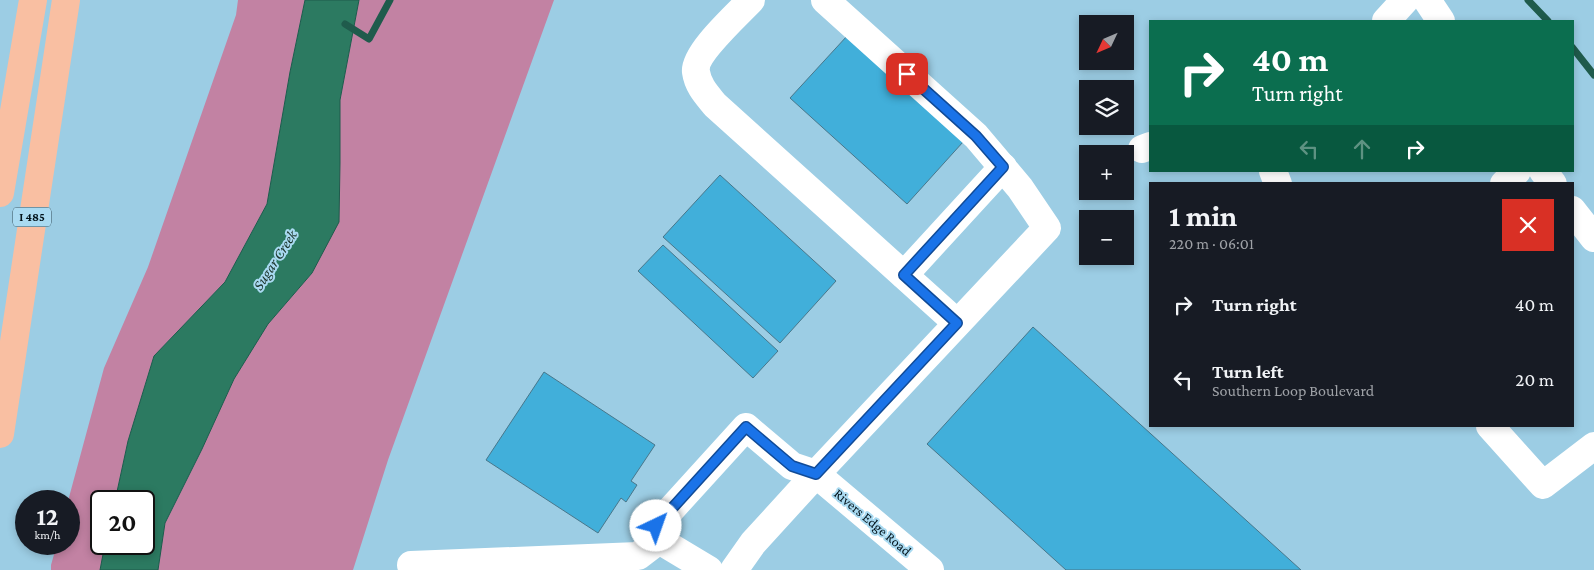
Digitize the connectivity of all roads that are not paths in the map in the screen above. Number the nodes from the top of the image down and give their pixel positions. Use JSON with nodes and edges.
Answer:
{"nodes":[{"id":1,"x":33,"y":0,"type":"edge"},
{"id":2,"x":66,"y":0,"type":"edge"},
{"id":3,"x":751,"y":0,"type":"edge"},
{"id":4,"x":825,"y":0,"type":"edge"},
{"id":5,"x":1405,"y":0,"type":"edge"},
{"id":6,"x":1427,"y":0,"type":"edge"},
{"id":7,"x":1387,"y":20,"type":"edge"},
{"id":8,"x":1440,"y":20,"type":"edge"},
{"id":9,"x":1003,"y":167,"type":"junction"},
{"id":10,"x":1516,"y":172,"type":"edge"},
{"id":11,"x":1544,"y":172,"type":"edge"},
{"id":12,"x":1506,"y":182,"type":"edge"},
{"id":13,"x":1551,"y":182,"type":"edge"},
{"id":14,"x":0,"y":193,"type":"edge"},
{"id":15,"x":1574,"y":213,"type":"edge"},
{"id":16,"x":1594,"y":238,"type":"edge"},
{"id":17,"x":904,"y":275,"type":"junction"},
{"id":18,"x":957,"y":323,"type":"junction"},
{"id":19,"x":1491,"y":427,"type":"edge"},
{"id":20,"x":0,"y":434,"type":"edge"},
{"id":21,"x":1594,"y":446,"type":"edge"},
{"id":22,"x":816,"y":474,"type":"junction"},
{"id":23,"x":660,"y":540,"type":"junction"},
{"id":24,"x":411,"y":565,"type":"dead end"},
{"id":25,"x":708,"y":570,"type":"edge"},
{"id":26,"x":734,"y":570,"type":"edge"},
{"id":27,"x":930,"y":570,"type":"edge"}],
"edges":[{"from":1,"to":14,"type":"highway","number":"I 485"},
{"from":2,"to":20,"type":"highway","number":"I 485"},
{"from":3,"to":17,"type":"street"},
{"from":4,"to":9,"type":"street"},
{"from":5,"to":7,"type":"street"},
{"from":6,"to":8,"type":"street"},
{"from":9,"to":17,"type":"street"},
{"from":9,"to":18,"type":"street"},
{"from":10,"to":12,"type":"street"},
{"from":11,"to":13,"type":"street"},
{"from":15,"to":16,"type":"street"},
{"from":17,"to":18,"type":"street"},
{"from":18,"to":22,"type":"street"},
{"from":19,"to":21,"type":"street"},
{"from":22,"to":23,"type":"street"},
{"from":22,"to":26,"type":"street"},
{"from":22,"to":27,"type":"street","name":"Rivers Edge Road"},
{"from":23,"to":24,"type":"street"},
{"from":23,"to":25,"type":"street"}]}
